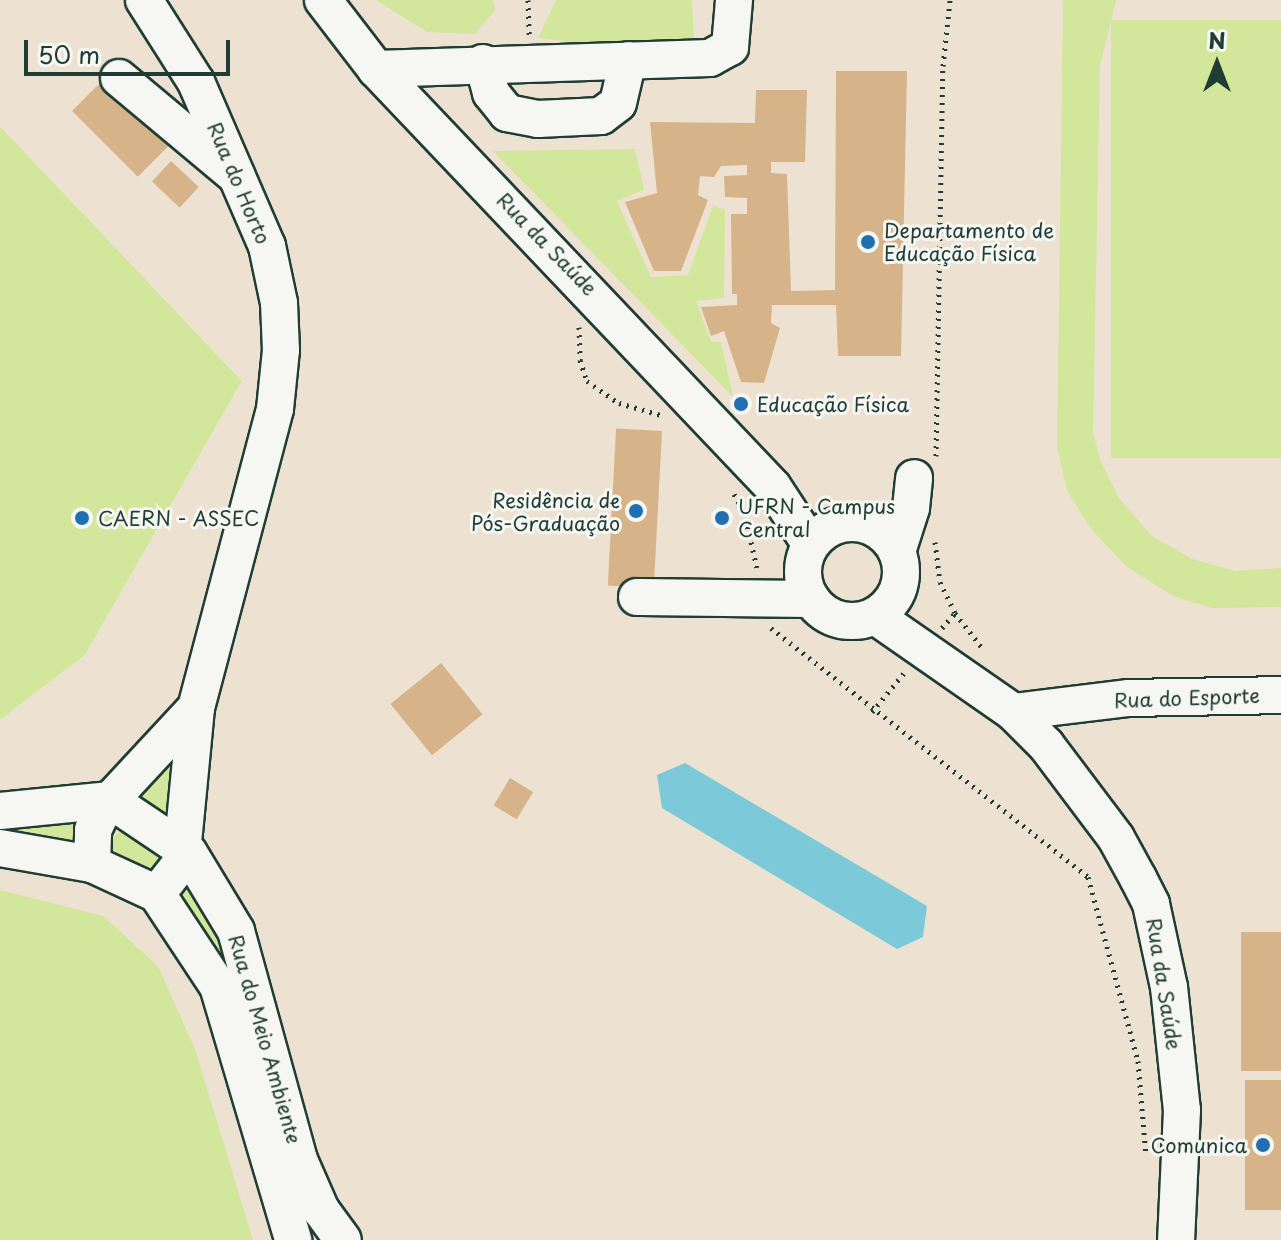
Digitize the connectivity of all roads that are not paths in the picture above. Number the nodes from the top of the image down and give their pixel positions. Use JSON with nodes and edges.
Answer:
{"nodes":[{"id":1,"x":144,"y":0,"type":"edge"},
{"id":2,"x":323,"y":0,"type":"edge"},
{"id":3,"x":734,"y":0,"type":"edge"},
{"id":4,"x":628,"y":60,"type":"junction"},
{"id":5,"x":483,"y":63,"type":"junction"},
{"id":6,"x":376,"y":69,"type":"junction"},
{"id":7,"x":119,"y":78,"type":"dead end"},
{"id":8,"x":237,"y":177,"type":"junction"},
{"id":9,"x":925,"y":469,"type":"road end"},
{"id":10,"x":773,"y":487,"type":"junction"},
{"id":11,"x":844,"y":524,"type":"junction"},
{"id":12,"x":811,"y":545,"type":"junction"},
{"id":13,"x":899,"y":565,"type":"junction"},
{"id":14,"x":637,"y":597,"type":"dead end"},
{"id":15,"x":811,"y":599,"type":"junction"},
{"id":16,"x":875,"y":616,"type":"junction"},
{"id":17,"x":939,"y":642,"type":"junction"},
{"id":18,"x":1281,"y":695,"type":"edge"},
{"id":19,"x":1093,"y":703,"type":"junction"},
{"id":20,"x":196,"y":708,"type":"junction"},
{"id":21,"x":1013,"y":712,"type":"junction"},
{"id":22,"x":1046,"y":745,"type":"junction"},
{"id":23,"x":110,"y":800,"type":"junction"},
{"id":24,"x":0,"y":811,"type":"edge"},
{"id":25,"x":182,"y":845,"type":"junction"},
{"id":26,"x":0,"y":848,"type":"edge"},
{"id":27,"x":92,"y":864,"type":"junction"},
{"id":28,"x":157,"y":894,"type":"junction"},
{"id":29,"x":293,"y":1240,"type":"edge"},
{"id":30,"x":343,"y":1240,"type":"edge"},
{"id":31,"x":1176,"y":1240,"type":"edge"}],
"edges":[{"from":1,"to":8,"type":"lane","name":"Rua do Horto"},
{"from":2,"to":6,"type":"lane","name":"Rua da Saúde"},
{"from":3,"to":4,"type":"lane"},
{"from":4,"to":5,"type":"lane"},
{"from":4,"to":5,"type":"lane"},
{"from":5,"to":6,"type":"lane"},
{"from":6,"to":10,"type":"lane","name":"Rua da Saúde"},
{"from":7,"to":8,"type":"lane"},
{"from":8,"to":20,"type":"lane","name":"Rua do Horto"},
{"from":9,"to":13,"type":"lane"},
{"from":10,"to":11,"type":"lane","name":"Rua da Saúde"},
{"from":10,"to":12,"type":"lane","name":"Rua da Saúde"},
{"from":11,"to":12,"type":"lane"},
{"from":11,"to":13,"type":"lane","name":"Rua da Saúde"},
{"from":12,"to":15,"type":"lane"},
{"from":13,"to":16,"type":"lane"},
{"from":13,"to":17,"type":"lane","name":"Rua da Saúde"},
{"from":14,"to":15,"type":"lane"},
{"from":15,"to":16,"type":"lane"},
{"from":16,"to":17,"type":"lane","name":"Rua da Saúde"},
{"from":17,"to":21,"type":"lane","name":"Rua da Saúde"},
{"from":18,"to":19,"type":"lane","name":"Rua do Esporte"},
{"from":19,"to":21,"type":"lane","name":"Rua do Esporte"},
{"from":19,"to":22,"type":"lane","name":"Rua do Esporte"},
{"from":20,"to":23,"type":"lane","name":"Rua do Horto"},
{"from":20,"to":25,"type":"lane","name":"Rua do Horto"},
{"from":21,"to":22,"type":"lane","name":"Rua da Saúde"},
{"from":22,"to":31,"type":"lane","name":"Rua da Saúde"},
{"from":23,"to":24,"type":"lane"},
{"from":23,"to":25,"type":"lane","name":"Rua do Meio Ambiente"},
{"from":23,"to":27,"type":"lane","name":"Rua do Horto"},
{"from":25,"to":28,"type":"lane","name":"Rua do Horto"},
{"from":25,"to":30,"type":"lane","name":"Rua do Meio Ambiente"},
{"from":26,"to":27,"type":"lane"},
{"from":27,"to":28,"type":"lane"},
{"from":28,"to":29,"type":"lane","name":"Rua do Meio Ambiente"}]}
